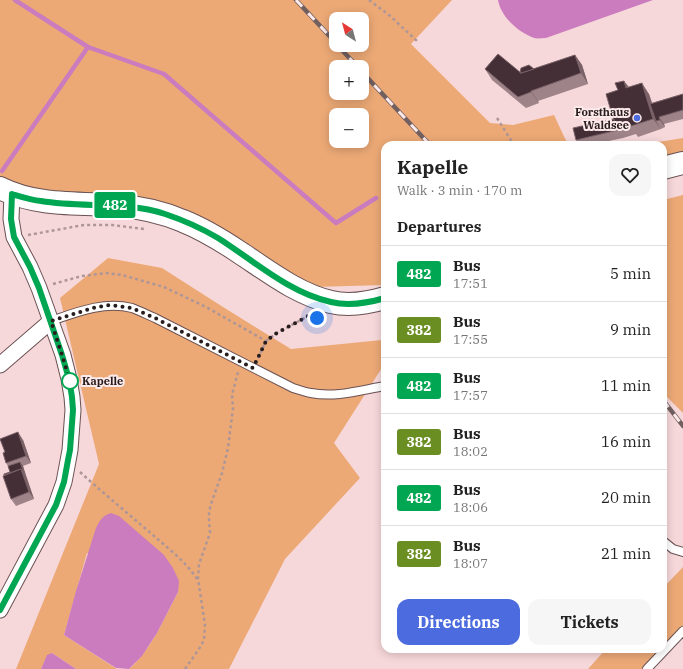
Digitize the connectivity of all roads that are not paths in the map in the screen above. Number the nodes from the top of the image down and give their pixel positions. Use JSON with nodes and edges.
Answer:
{"nodes":[{"id":1,"x":683,"y":163,"type":"edge"},
{"id":2,"x":667,"y":167,"type":"edge"},
{"id":3,"x":6,"y":191,"type":"edge"},
{"id":4,"x":381,"y":299,"type":"edge"},
{"id":5,"x":51,"y":321,"type":"junction"},
{"id":6,"x":0,"y":365,"type":"edge"},
{"id":7,"x":381,"y":387,"type":"edge"},
{"id":8,"x":667,"y":545,"type":"edge"},
{"id":9,"x":683,"y":552,"type":"edge"},
{"id":10,"x":0,"y":610,"type":"edge"},
{"id":11,"x":683,"y":631,"type":"edge"},
{"id":12,"x":667,"y":648,"type":"edge"},
{"id":13,"x":662,"y":653,"type":"edge"},
{"id":14,"x":647,"y":669,"type":"edge"}],
"edges":[{"from":1,"to":2,"type":"main road"},
{"from":3,"to":4,"type":"main road"},
{"from":3,"to":5,"type":"street"},
{"from":5,"to":6,"type":"street"},
{"from":5,"to":7,"type":"lane"},
{"from":5,"to":10,"type":"street"},
{"from":8,"to":9,"type":"lane"},
{"from":11,"to":12,"type":"lane"},
{"from":13,"to":14,"type":"lane"}]}
